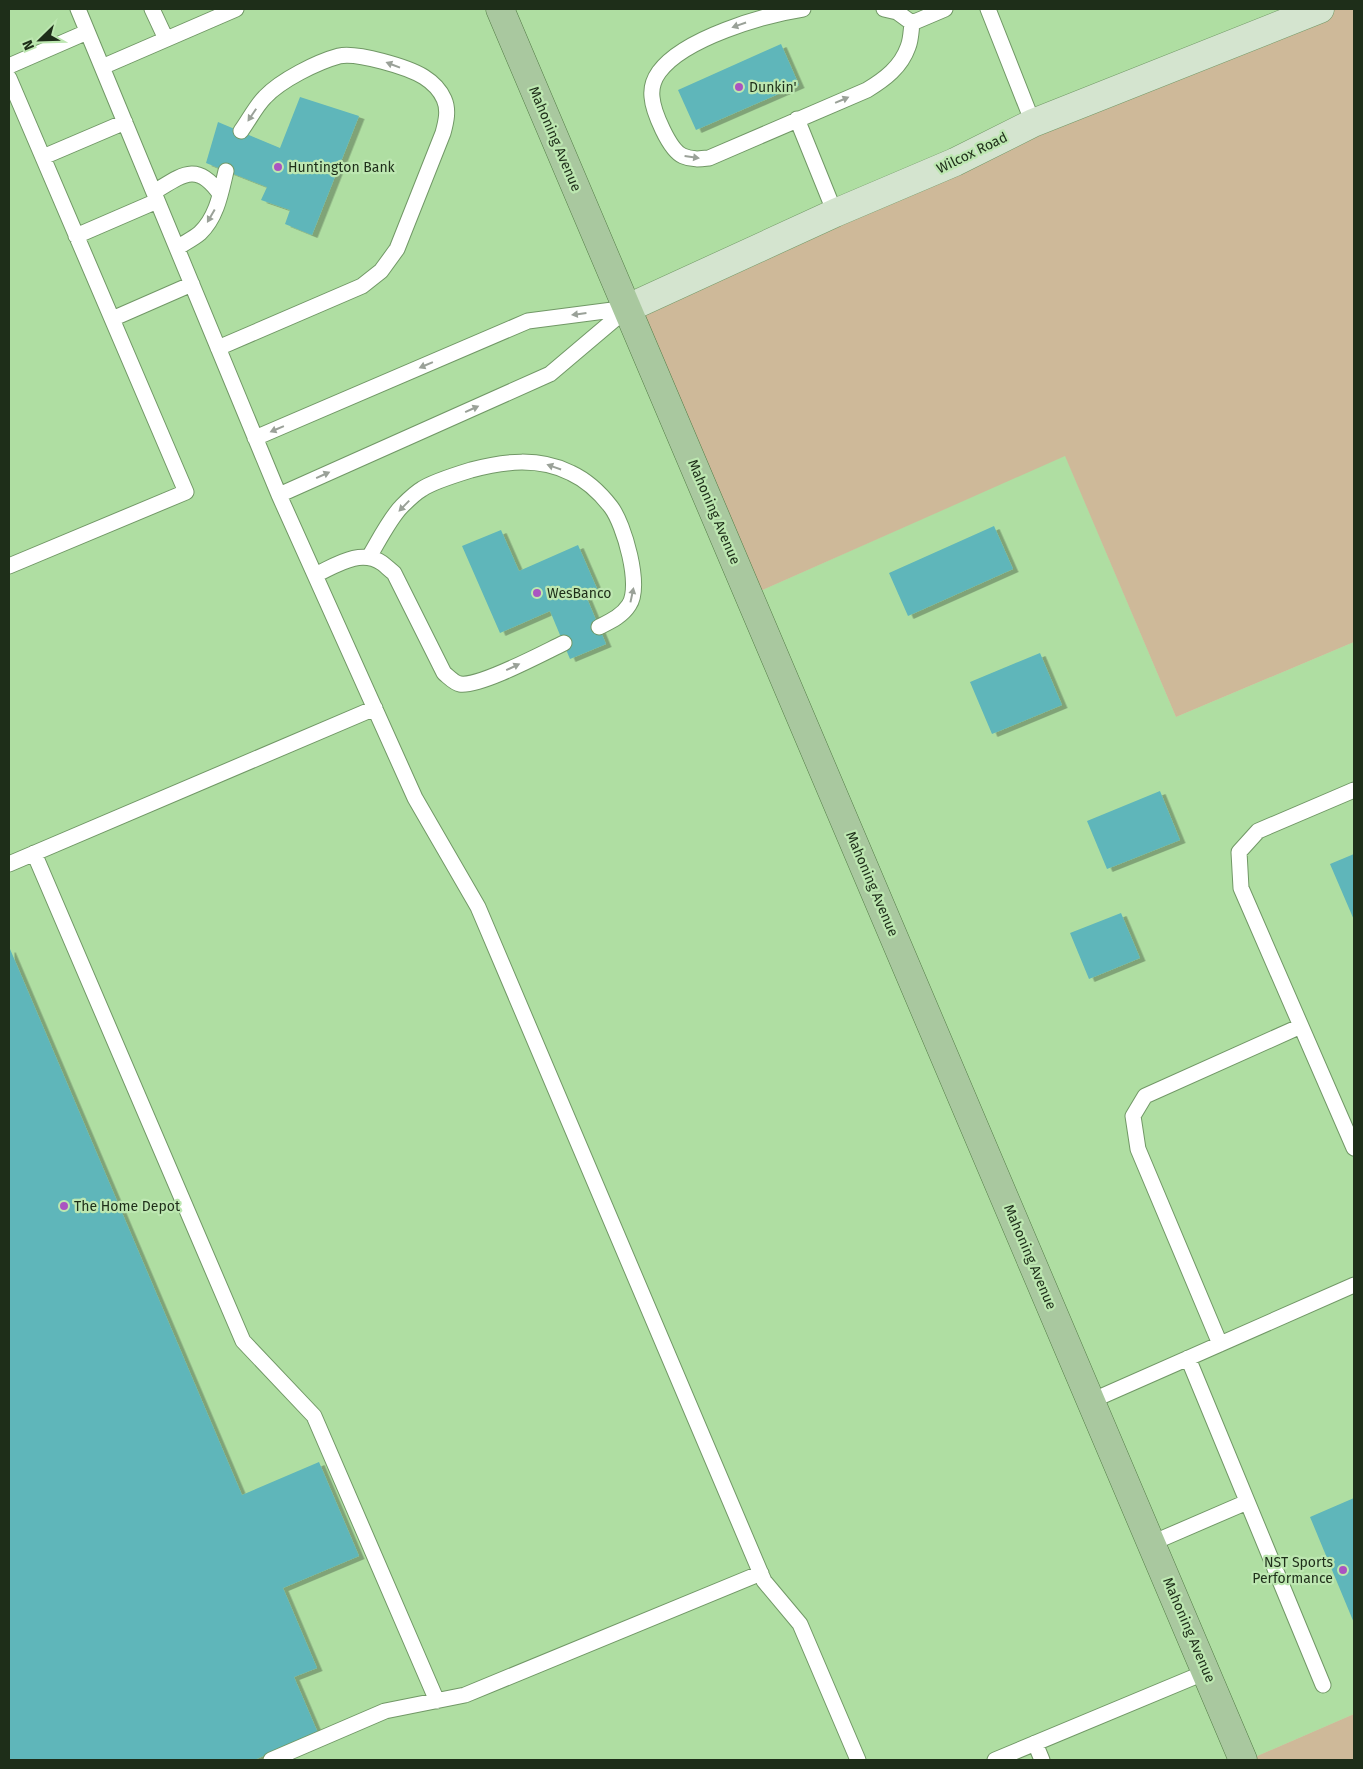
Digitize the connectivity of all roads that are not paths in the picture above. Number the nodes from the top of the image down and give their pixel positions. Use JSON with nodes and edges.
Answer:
{"nodes":[{"id":1,"x":78,"y":9,"type":"edge"},
{"id":2,"x":152,"y":9,"type":"edge"},
{"id":3,"x":236,"y":9,"type":"edge"},
{"id":4,"x":500,"y":9,"type":"edge"},
{"id":5,"x":803,"y":9,"type":"edge"},
{"id":6,"x":884,"y":9,"type":"edge"},
{"id":7,"x":945,"y":9,"type":"edge"},
{"id":8,"x":988,"y":9,"type":"edge"},
{"id":9,"x":1320,"y":9,"type":"edge"},
{"id":10,"x":912,"y":23,"type":"junction"},
{"id":11,"x":87,"y":32,"type":"junction"},
{"id":12,"x":166,"y":39,"type":"junction"},
{"id":13,"x":9,"y":66,"type":"edge"},
{"id":14,"x":102,"y":67,"type":"junction"},
{"id":15,"x":9,"y":78,"type":"edge"},
{"id":16,"x":797,"y":119,"type":"junction"},
{"id":17,"x":125,"y":122,"type":"junction"},
{"id":18,"x":1033,"y":123,"type":"junction"},
{"id":19,"x":241,"y":132,"type":"dead end"},
{"id":20,"x":43,"y":157,"type":"junction"},
{"id":21,"x":226,"y":171,"type":"dead end"},
{"id":22,"x":220,"y":194,"type":"junction"},
{"id":23,"x":156,"y":197,"type":"junction"},
{"id":24,"x":835,"y":213,"type":"junction"},
{"id":25,"x":76,"y":236,"type":"junction"},
{"id":26,"x":177,"y":248,"type":"junction"},
{"id":27,"x":192,"y":284,"type":"junction"},
{"id":28,"x":628,"y":308,"type":"junction"},
{"id":29,"x":112,"y":319,"type":"junction"},
{"id":30,"x":218,"y":348,"type":"junction"},
{"id":31,"x":255,"y":438,"type":"junction"},
{"id":32,"x":279,"y":495,"type":"junction"},
{"id":33,"x":368,"y":557,"type":"junction"},
{"id":34,"x":9,"y":566,"type":"edge"},
{"id":35,"x":314,"y":575,"type":"junction"},
{"id":36,"x":599,"y":628,"type":"dead end"},
{"id":37,"x":564,"y":643,"type":"dead end"},
{"id":38,"x":374,"y":708,"type":"junction"},
{"id":39,"x":1354,"y":790,"type":"edge"},
{"id":40,"x":34,"y":853,"type":"junction"},
{"id":41,"x":9,"y":864,"type":"edge"},
{"id":42,"x":1301,"y":1026,"type":"junction"},
{"id":43,"x":1354,"y":1148,"type":"edge"},
{"id":44,"x":1354,"y":1285,"type":"edge"},
{"id":45,"x":1220,"y":1344,"type":"junction"},
{"id":46,"x":1188,"y":1358,"type":"junction"},
{"id":47,"x":1092,"y":1401,"type":"junction"},
{"id":48,"x":1248,"y":1502,"type":"junction"},
{"id":49,"x":1152,"y":1543,"type":"junction"},
{"id":50,"x":761,"y":1573,"type":"junction"},
{"id":51,"x":1206,"y":1672,"type":"junction"},
{"id":52,"x":1323,"y":1685,"type":"dead end"},
{"id":53,"x":437,"y":1701,"type":"junction"},
{"id":54,"x":1035,"y":1743,"type":"junction"},
{"id":55,"x":271,"y":1760,"type":"edge"},
{"id":56,"x":858,"y":1760,"type":"edge"},
{"id":57,"x":995,"y":1760,"type":"edge"},
{"id":58,"x":1042,"y":1760,"type":"edge"},
{"id":59,"x":1243,"y":1760,"type":"edge"}],
"edges":[{"from":1,"to":11,"type":"lane"},
{"from":2,"to":12,"type":"lane"},
{"from":3,"to":12,"type":"lane"},
{"from":4,"to":28,"type":"main road","name":"Mahoning Avenue"},
{"from":5,"to":16,"type":"lane","one_way":true},
{"from":6,"to":10,"type":"lane"},
{"from":7,"to":10,"type":"lane"},
{"from":8,"to":18,"type":"lane"},
{"from":9,"to":18,"type":"street","name":"Wilcox Road"},
{"from":16,"to":10,"type":"lane","one_way":true},
{"from":11,"to":13,"type":"lane"},
{"from":11,"to":14,"type":"lane"},
{"from":12,"to":14,"type":"lane"},
{"from":14,"to":17,"type":"lane"},
{"from":15,"to":20,"type":"lane"},
{"from":16,"to":24,"type":"lane"},
{"from":17,"to":20,"type":"lane"},
{"from":17,"to":23,"type":"lane"},
{"from":18,"to":24,"type":"street","name":"Wilcox Road"},
{"from":30,"to":19,"type":"lane","one_way":true},
{"from":20,"to":25,"type":"lane"},
{"from":21,"to":22,"type":"lane"},
{"from":22,"to":23,"type":"lane"},
{"from":22,"to":26,"type":"lane","one_way":true},
{"from":23,"to":25,"type":"lane"},
{"from":23,"to":26,"type":"lane"},
{"from":24,"to":28,"type":"street","name":"Wilcox Road"},
{"from":25,"to":29,"type":"lane"},
{"from":26,"to":27,"type":"lane"},
{"from":27,"to":29,"type":"lane"},
{"from":27,"to":30,"type":"lane"},
{"from":28,"to":31,"type":"lane","one_way":true},
{"from":32,"to":28,"type":"lane","one_way":true},
{"from":28,"to":47,"type":"main road","name":"Mahoning Avenue"},
{"from":29,"to":34,"type":"lane"},
{"from":30,"to":31,"type":"lane"},
{"from":31,"to":32,"type":"lane"},
{"from":32,"to":35,"type":"lane"},
{"from":33,"to":35,"type":"lane"},
{"from":36,"to":33,"type":"lane","one_way":true},
{"from":33,"to":37,"type":"lane","one_way":true},
{"from":35,"to":38,"type":"lane"},
{"from":38,"to":40,"type":"lane"},
{"from":38,"to":50,"type":"lane"},
{"from":39,"to":42,"type":"lane"},
{"from":40,"to":41,"type":"lane"},
{"from":40,"to":53,"type":"lane"},
{"from":42,"to":43,"type":"lane"},
{"from":42,"to":45,"type":"lane"},
{"from":44,"to":45,"type":"lane"},
{"from":45,"to":46,"type":"lane"},
{"from":46,"to":47,"type":"lane"},
{"from":46,"to":48,"type":"lane"},
{"from":47,"to":49,"type":"main road","name":"Mahoning Avenue"},
{"from":48,"to":49,"type":"lane"},
{"from":48,"to":52,"type":"lane"},
{"from":49,"to":51,"type":"main road","name":"Mahoning Avenue"},
{"from":50,"to":53,"type":"lane"},
{"from":50,"to":56,"type":"lane"},
{"from":51,"to":54,"type":"lane"},
{"from":51,"to":59,"type":"main road","name":"Mahoning Avenue"},
{"from":53,"to":55,"type":"lane"},
{"from":54,"to":57,"type":"lane"},
{"from":54,"to":58,"type":"lane"}]}
